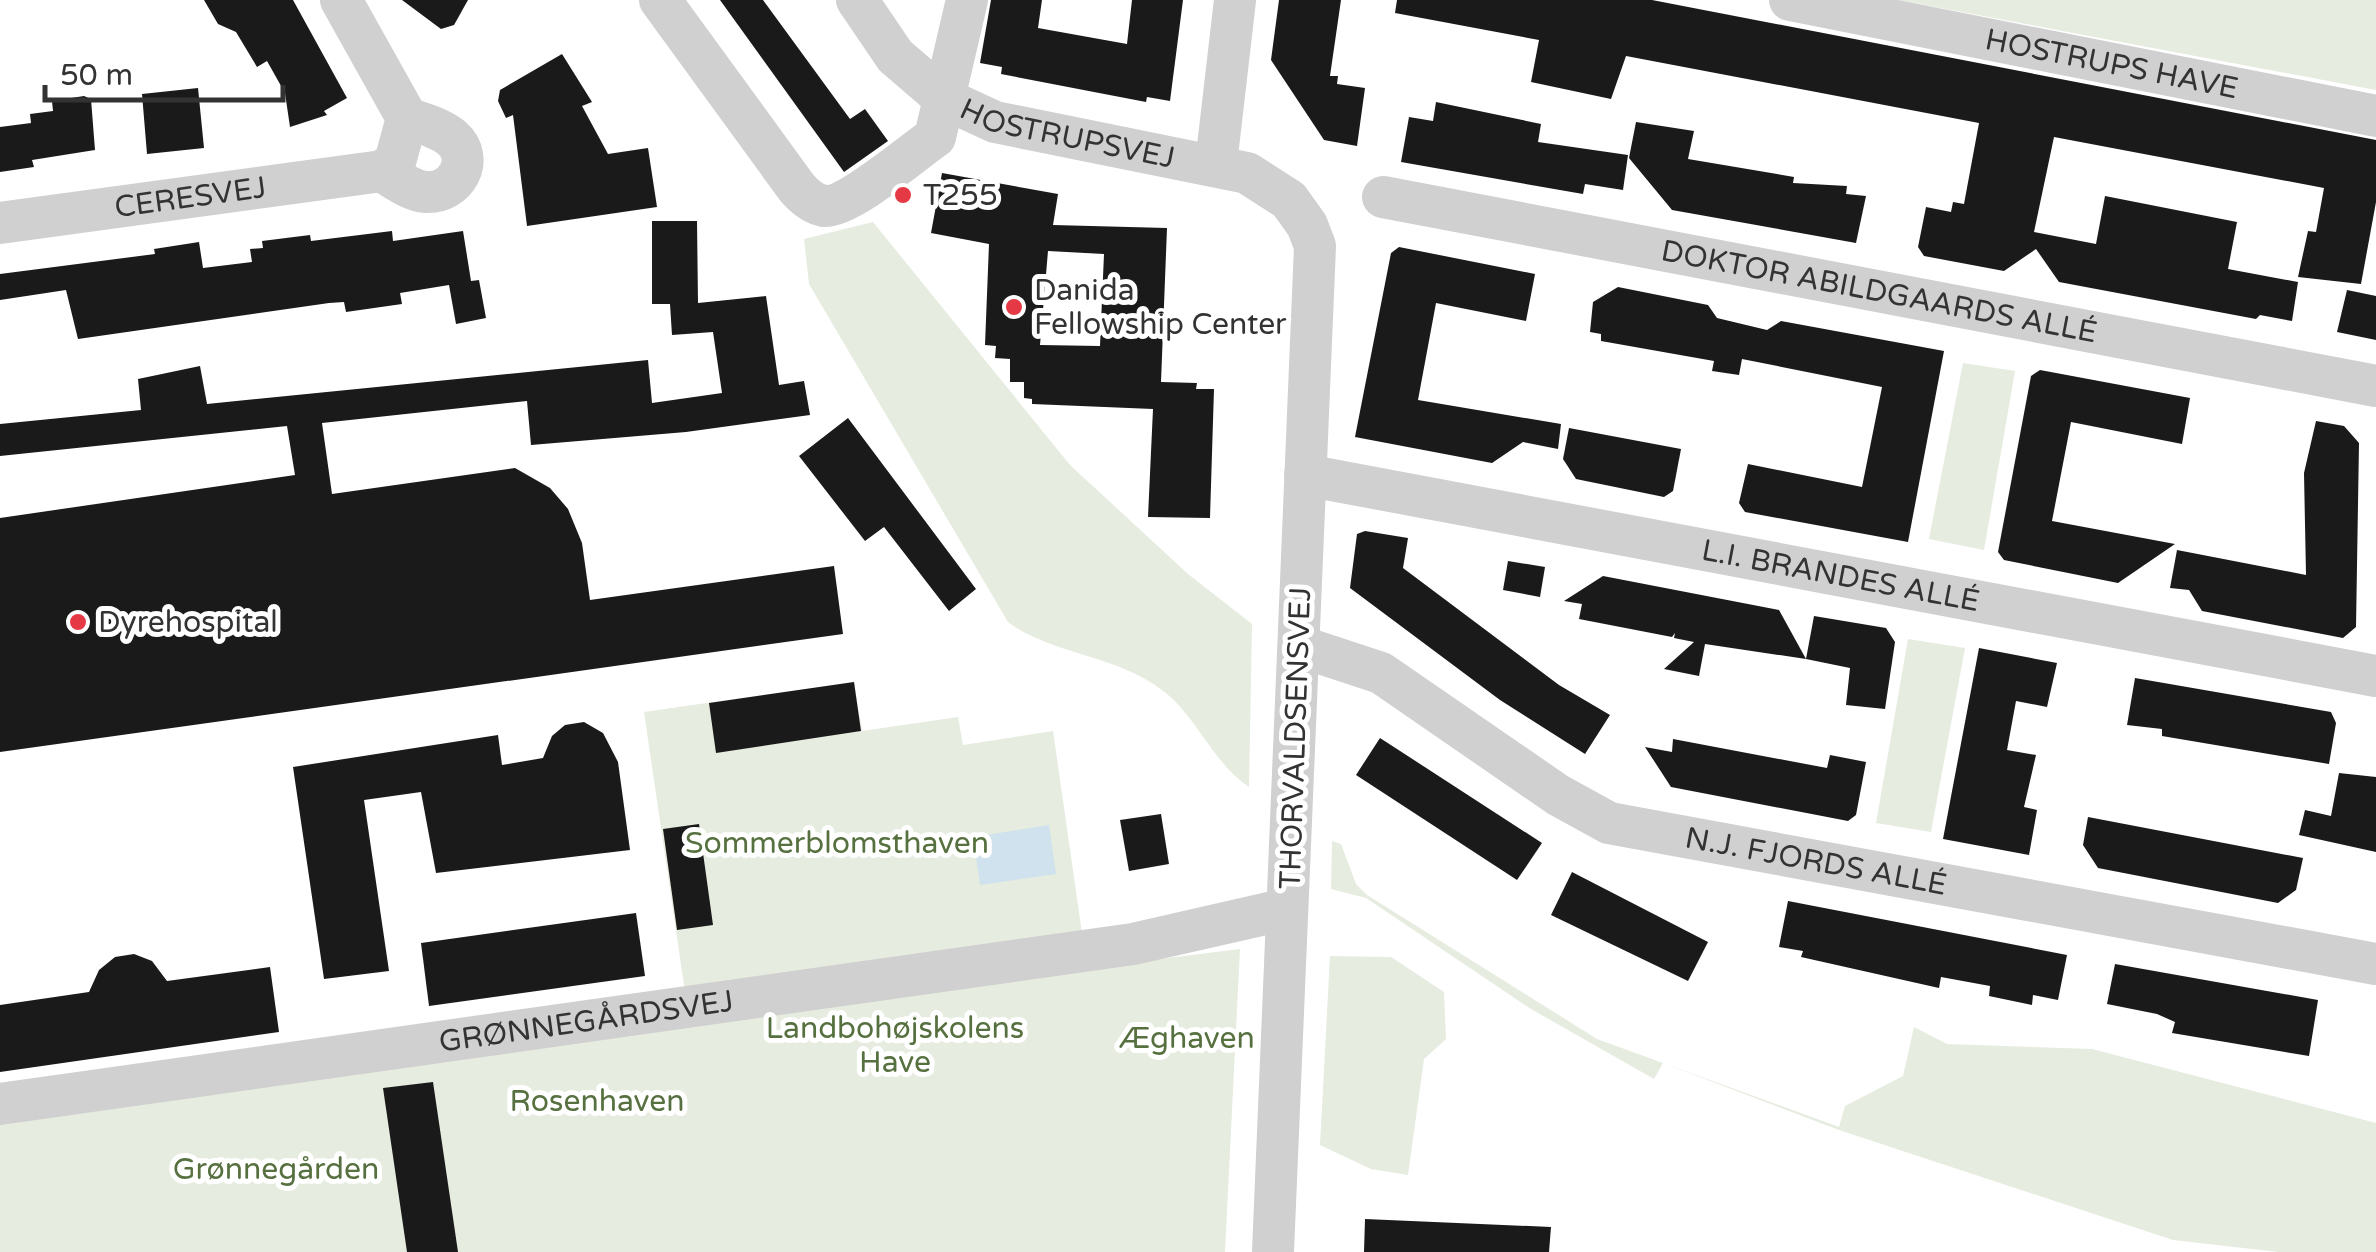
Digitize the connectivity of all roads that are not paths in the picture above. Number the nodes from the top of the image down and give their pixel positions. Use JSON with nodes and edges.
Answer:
{"nodes":[{"id":1,"x":341,"y":0,"type":"edge"},
{"id":2,"x":660,"y":0,"type":"edge"},
{"id":3,"x":857,"y":0,"type":"edge"},
{"id":4,"x":967,"y":0,"type":"edge"},
{"id":5,"x":1236,"y":0,"type":"edge"},
{"id":6,"x":1790,"y":0,"type":"edge"},
{"id":7,"x":1846,"y":5,"type":"edge"},
{"id":8,"x":945,"y":99,"type":"junction"},
{"id":9,"x":2376,"y":116,"type":"edge"},
{"id":10,"x":397,"y":146,"type":"junction"},
{"id":11,"x":1216,"y":164,"type":"junction"},
{"id":12,"x":1383,"y":197,"type":"dead end"},
{"id":13,"x":0,"y":224,"type":"edge"},
{"id":14,"x":1308,"y":225,"type":"joint"},
{"id":15,"x":2376,"y":386,"type":"edge"},
{"id":16,"x":1305,"y":475,"type":"junction"},
{"id":17,"x":1299,"y":646,"type":"junction"},
{"id":18,"x":2376,"y":676,"type":"edge"},
{"id":19,"x":1288,"y":909,"type":"junction"},
{"id":20,"x":2376,"y":964,"type":"edge"},
{"id":21,"x":0,"y":1104,"type":"edge"},
{"id":22,"x":1273,"y":1252,"type":"edge"}],
"edges":[{"from":1,"to":10,"type":"street"},
{"from":2,"to":8,"type":"street"},
{"from":3,"to":8,"type":"street","name":"HOSTRUPSVEJ"},
{"from":4,"to":8,"type":"street"},
{"from":5,"to":11,"type":"street"},
{"from":6,"to":7,"type":"street","name":"HOSTRUPS HAVE"},
{"from":7,"to":9,"type":"street","name":"HOSTRUPS HAVE"},
{"from":8,"to":11,"type":"street","name":"HOSTRUPSVEJ"},
{"from":10,"to":10,"type":"street"},
{"from":10,"to":13,"type":"street","name":"CERESVEJ"},
{"from":11,"to":14,"type":"street","name":"HOSTRUPSVEJ"},
{"from":12,"to":15,"type":"street","name":"DOKTOR ABILDGAARDS ALLÉ"},
{"from":14,"to":16,"type":"street","name":"THORVALDSENSVEJ"},
{"from":16,"to":17,"type":"street","name":"THORVALDSENSVEJ"},
{"from":16,"to":18,"type":"street","name":"L.I. BRANDES ALLÉ"},
{"from":17,"to":19,"type":"street","name":"THORVALDSENSVEJ"},
{"from":17,"to":20,"type":"street","name":"N.J. FJORDS ALLÉ"},
{"from":19,"to":21,"type":"street","name":"GRØNNEGÅRDSVEJ"},
{"from":19,"to":22,"type":"street","name":"THORVALDSENSVEJ"}]}
